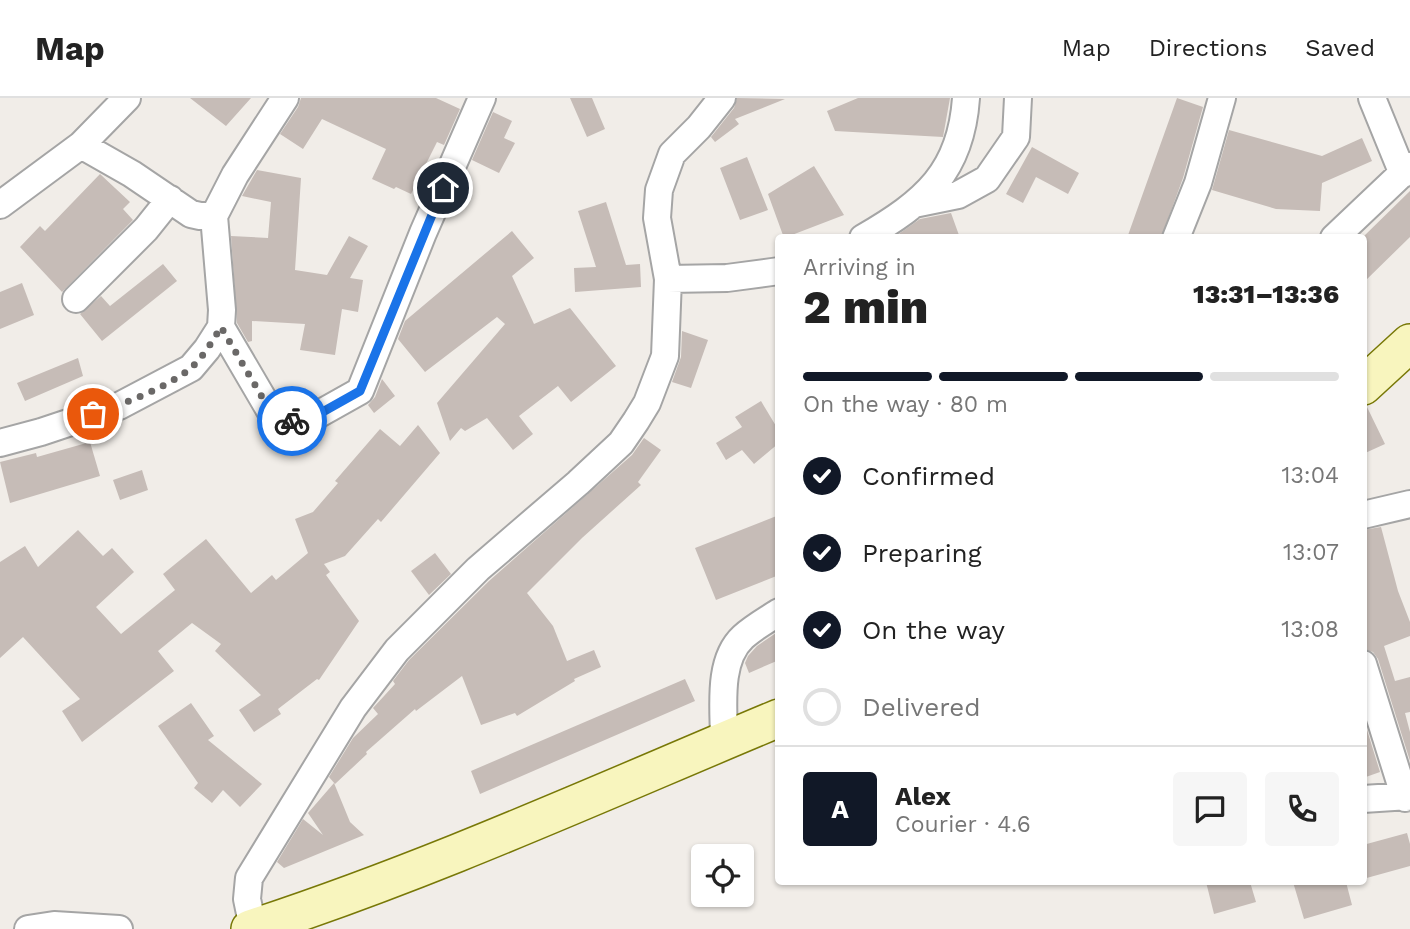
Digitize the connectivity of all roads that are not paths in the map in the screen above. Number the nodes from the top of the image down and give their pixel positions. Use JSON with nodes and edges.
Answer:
{"nodes":[{"id":1,"x":127,"y":98,"type":"edge"},
{"id":2,"x":285,"y":98,"type":"edge"},
{"id":3,"x":482,"y":98,"type":"edge"},
{"id":4,"x":722,"y":98,"type":"edge"},
{"id":5,"x":966,"y":98,"type":"edge"},
{"id":6,"x":1018,"y":98,"type":"edge"},
{"id":7,"x":1222,"y":98,"type":"edge"},
{"id":8,"x":1372,"y":98,"type":"edge"},
{"id":9,"x":81,"y":145,"type":"junction"},
{"id":10,"x":1406,"y":170,"type":"edge"},
{"id":11,"x":170,"y":199,"type":"junction"},
{"id":12,"x":912,"y":204,"type":"junction"},
{"id":13,"x":0,"y":205,"type":"edge"},
{"id":14,"x":214,"y":216,"type":"junction"},
{"id":15,"x":869,"y":234,"type":"edge"},
{"id":16,"x":1178,"y":234,"type":"edge"},
{"id":17,"x":1338,"y":234,"type":"edge"},
{"id":18,"x":775,"y":272,"type":"edge"},
{"id":19,"x":668,"y":279,"type":"junction"},
{"id":20,"x":76,"y":299,"type":"dead end"},
{"id":21,"x":221,"y":327,"type":"junction"},
{"id":22,"x":1410,"y":343,"type":"edge"},
{"id":23,"x":1367,"y":382,"type":"edge"},
{"id":24,"x":0,"y":443,"type":"edge"},
{"id":25,"x":1410,"y":504,"type":"edge"},
{"id":26,"x":1367,"y":514,"type":"edge"},
{"id":27,"x":775,"y":615,"type":"edge"},
{"id":28,"x":1367,"y":676,"type":"edge"},
{"id":29,"x":775,"y":720,"type":"edge"},
{"id":30,"x":724,"y":741,"type":"junction"},
{"id":31,"x":1408,"y":797,"type":"edge"},
{"id":32,"x":1367,"y":799,"type":"edge"},
{"id":33,"x":311,"y":918,"type":"edge"},
{"id":34,"x":28,"y":929,"type":"edge"},
{"id":35,"x":120,"y":929,"type":"edge"},
{"id":36,"x":251,"y":929,"type":"edge"}],
"edges":[{"from":1,"to":9,"type":"street"},
{"from":2,"to":14,"type":"street"},
{"from":3,"to":21,"type":"street"},
{"from":4,"to":19,"type":"street"},
{"from":5,"to":12,"type":"street"},
{"from":6,"to":12,"type":"street"},
{"from":7,"to":16,"type":"street"},
{"from":8,"to":10,"type":"street"},
{"from":9,"to":11,"type":"street"},
{"from":9,"to":13,"type":"street"},
{"from":10,"to":17,"type":"street"},
{"from":11,"to":14,"type":"street"},
{"from":11,"to":20,"type":"street"},
{"from":12,"to":15,"type":"street"},
{"from":14,"to":21,"type":"street"},
{"from":18,"to":19,"type":"street"},
{"from":19,"to":36,"type":"street"},
{"from":21,"to":24,"type":"street"},
{"from":22,"to":23,"type":"main road"},
{"from":25,"to":26,"type":"street"},
{"from":27,"to":30,"type":"street"},
{"from":28,"to":31,"type":"street"},
{"from":29,"to":30,"type":"main road"},
{"from":30,"to":33,"type":"main road"},
{"from":31,"to":32,"type":"street"},
{"from":33,"to":36,"type":"main road"},
{"from":34,"to":35,"type":"street"}]}
